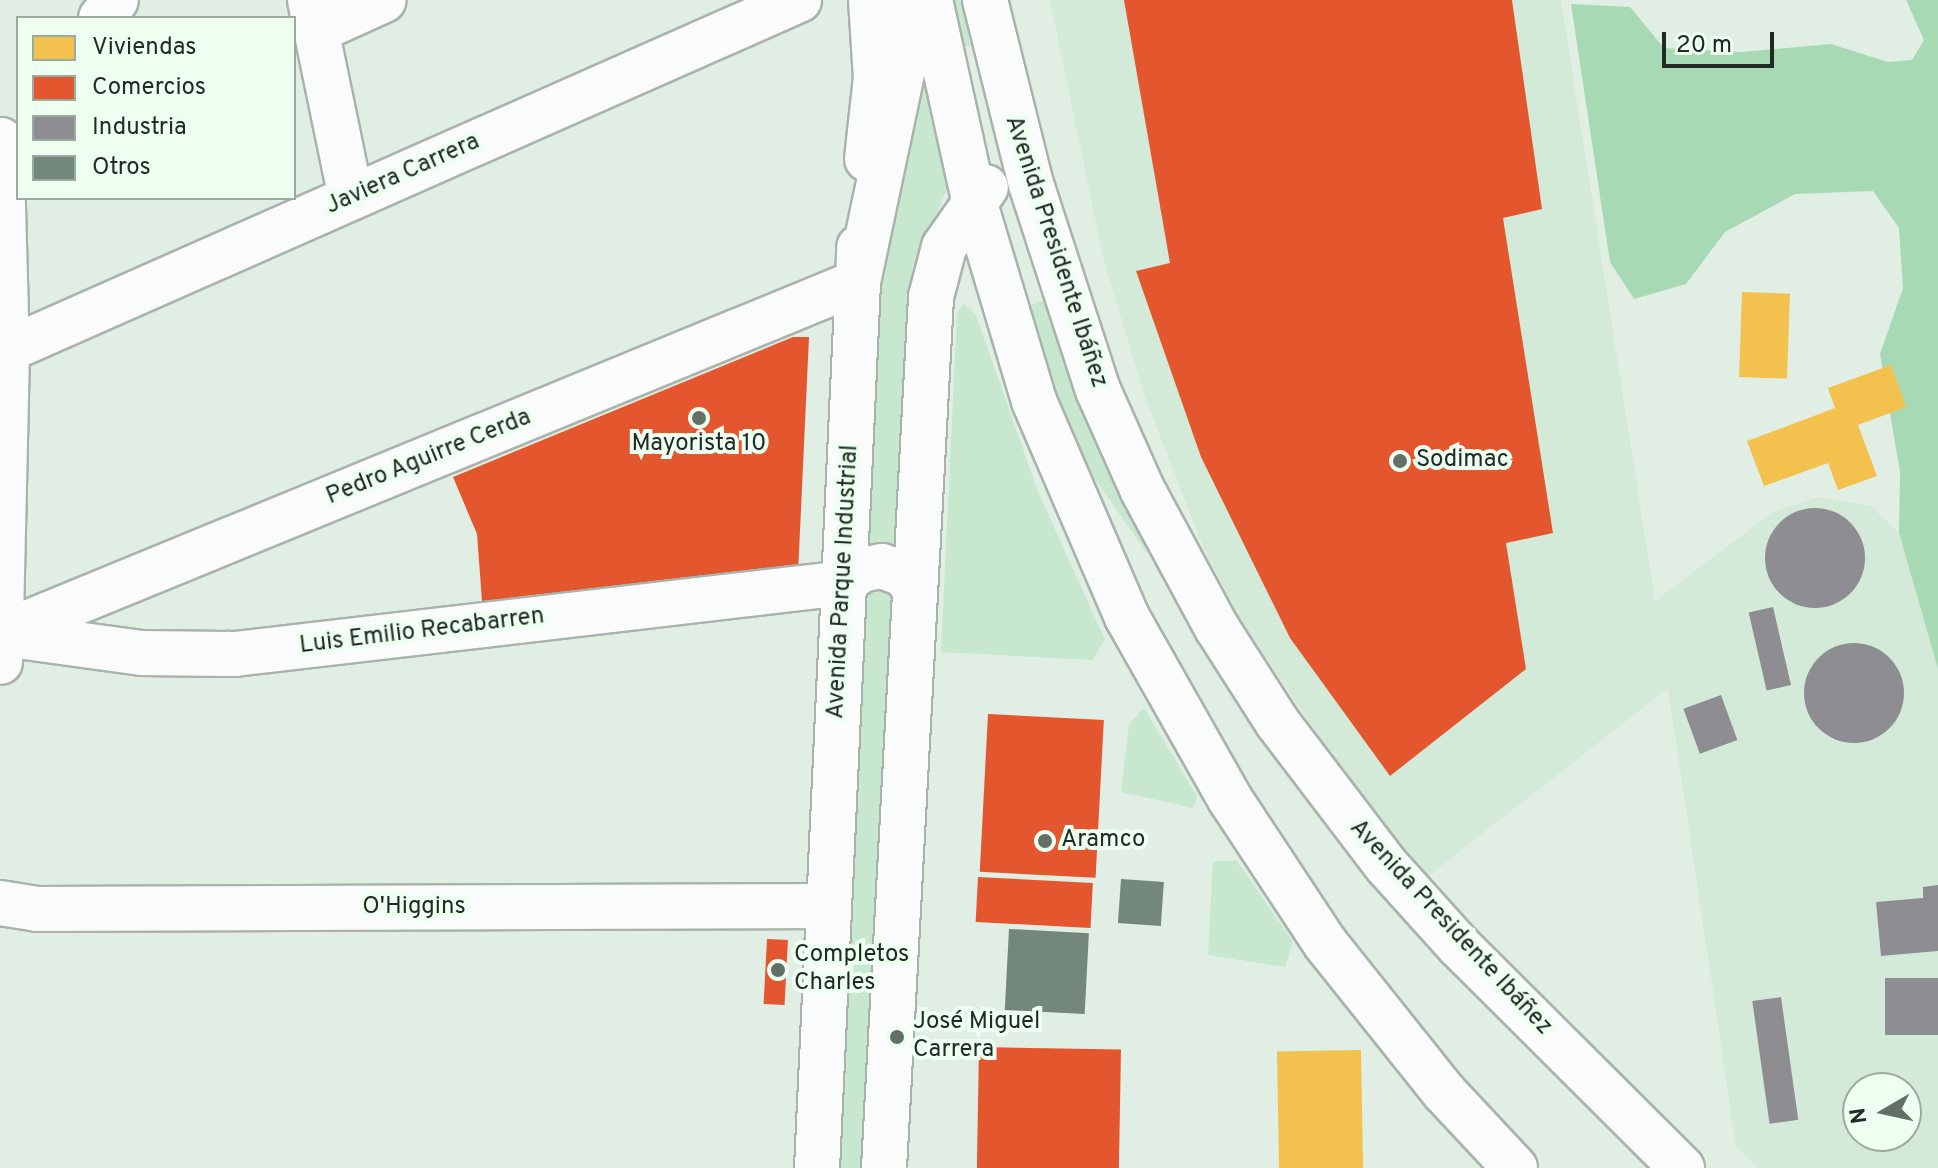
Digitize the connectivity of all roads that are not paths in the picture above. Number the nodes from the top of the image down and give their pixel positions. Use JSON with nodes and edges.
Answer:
{"nodes":[{"id":1,"x":116,"y":0,"type":"edge"},
{"id":2,"x":384,"y":0,"type":"edge"},
{"id":3,"x":799,"y":0,"type":"edge"},
{"id":4,"x":871,"y":0,"type":"edge"},
{"id":5,"x":908,"y":0,"type":"edge"},
{"id":6,"x":930,"y":0,"type":"edge"},
{"id":7,"x":985,"y":0,"type":"edge"},
{"id":8,"x":314,"y":15,"type":"edge"},
{"id":9,"x":103,"y":16,"type":"edge"},
{"id":10,"x":1013,"y":120,"type":"junction"},
{"id":11,"x":16,"y":122,"type":"edge"},
{"id":12,"x":0,"y":141,"type":"edge"},
{"id":13,"x":351,"y":198,"type":"junction"},
{"id":14,"x":975,"y":204,"type":"junction"},
{"id":15,"x":858,"y":282,"type":"junction"},
{"id":16,"x":7,"y":350,"type":"junction"},
{"id":17,"x":1,"y":490,"type":"edge"},
{"id":18,"x":1,"y":545,"type":"edge"},
{"id":19,"x":844,"y":583,"type":"junction"},
{"id":20,"x":915,"y":590,"type":"junction"},
{"id":21,"x":0,"y":634,"type":"edge"},
{"id":22,"x":0,"y":663,"type":"edge"},
{"id":23,"x":0,"y":903,"type":"edge"},
{"id":24,"x":829,"y":906,"type":"junction"},
{"id":25,"x":1460,"y":1110,"type":"junction"},
{"id":26,"x":817,"y":1168,"type":"edge"},
{"id":27,"x":884,"y":1168,"type":"edge"},
{"id":28,"x":1471,"y":1168,"type":"edge"},
{"id":29,"x":1515,"y":1168,"type":"edge"},
{"id":30,"x":1682,"y":1168,"type":"edge"}],
"edges":[{"from":1,"to":9,"type":"main road"},
{"from":2,"to":8,"type":"main road"},
{"from":3,"to":13,"type":"main road","name":"Javiera Carrera"},
{"from":4,"to":15,"type":"main road"},
{"from":5,"to":15,"type":"main road","name":"Avenida Parque Industrial"},
{"from":6,"to":14,"type":"main road"},
{"from":7,"to":10,"type":"main road","name":"Avenida Presidente Ibáñez"},
{"from":8,"to":13,"type":"main road"},
{"from":10,"to":14,"type":"main road"},
{"from":10,"to":30,"type":"main road","name":"Avenida Presidente Ibáñez"},
{"from":11,"to":12,"type":"main road"},
{"from":12,"to":16,"type":"main road"},
{"from":13,"to":16,"type":"main road","name":"Javiera Carrera"},
{"from":14,"to":20,"type":"main road"},
{"from":14,"to":25,"type":"main road"},
{"from":15,"to":19,"type":"main road","name":"Avenida Parque Industrial"},
{"from":15,"to":21,"type":"main road","name":"Pedro Aguirre Cerda"},
{"from":16,"to":17,"type":"main road"},
{"from":17,"to":18,"type":"main road"},
{"from":18,"to":21,"type":"main road"},
{"from":19,"to":20,"type":"main road","name":"Luis Emilio Recabarren"},
{"from":19,"to":21,"type":"main road","name":"Luis Emilio Recabarren"},
{"from":19,"to":24,"type":"main road","name":"Avenida Parque Industrial"},
{"from":20,"to":27,"type":"main road"},
{"from":21,"to":22,"type":"main road"},
{"from":23,"to":24,"type":"main road","name":"O'Higgins"},
{"from":24,"to":26,"type":"main road","name":"Avenida Parque Industrial"},
{"from":25,"to":28,"type":"main road"},
{"from":25,"to":29,"type":"main road"}]}
